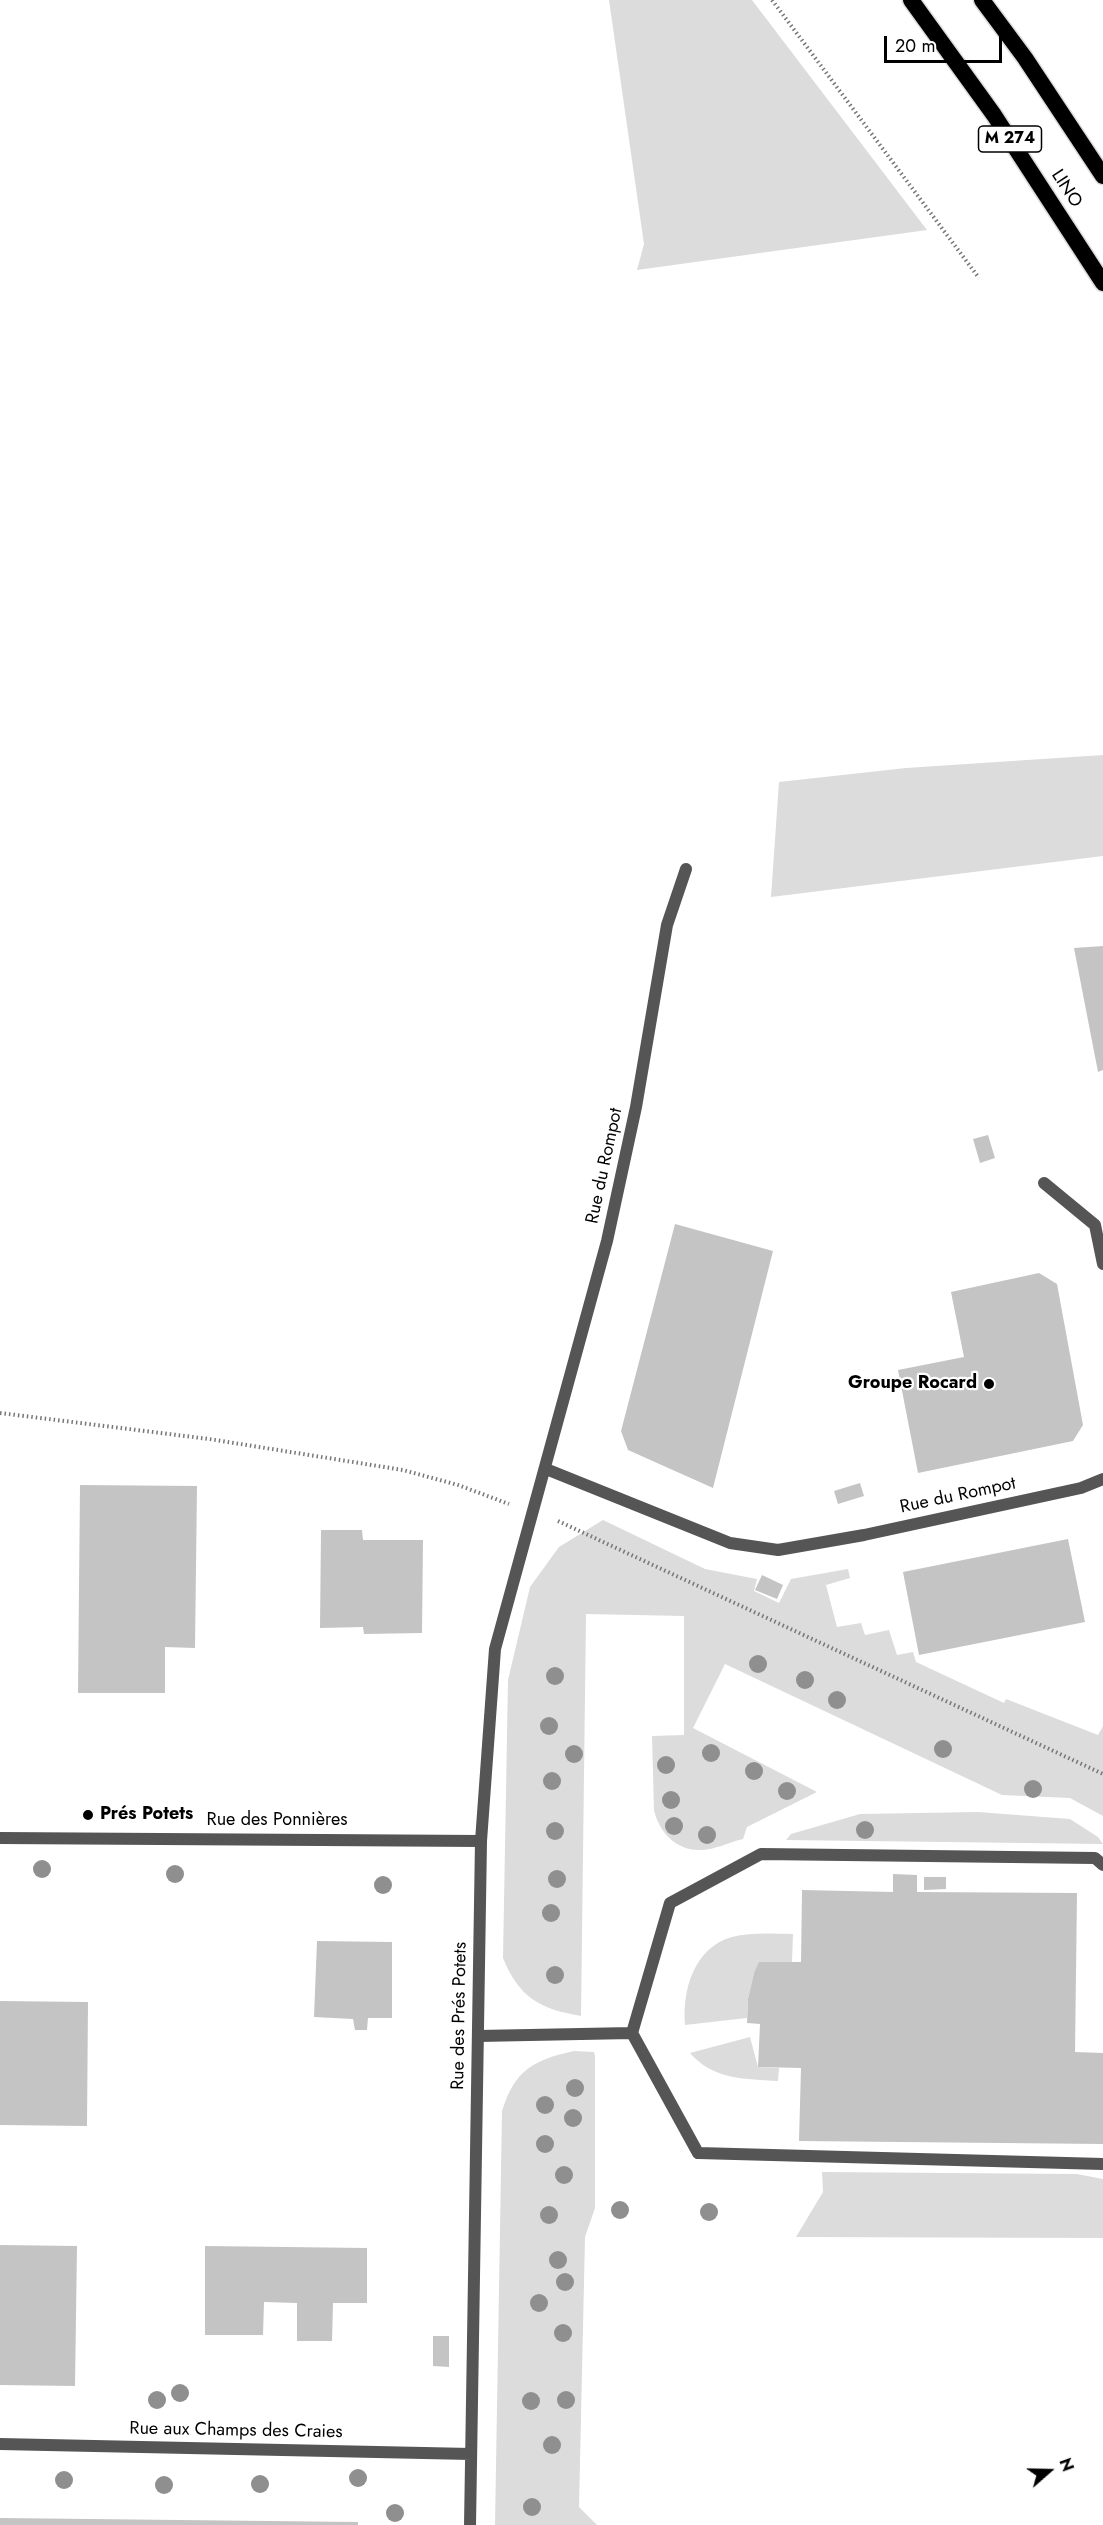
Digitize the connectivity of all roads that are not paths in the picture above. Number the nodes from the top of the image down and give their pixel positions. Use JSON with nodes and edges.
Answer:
{"nodes":[{"id":1,"x":911,"y":0,"type":"edge"},
{"id":2,"x":982,"y":0,"type":"edge"},
{"id":3,"x":1103,"y":176,"type":"edge"},
{"id":4,"x":1103,"y":283,"type":"edge"},
{"id":5,"x":686,"y":869,"type":"dead end"},
{"id":6,"x":1044,"y":1183,"type":"dead end"},
{"id":7,"x":1103,"y":1264,"type":"edge"},
{"id":8,"x":546,"y":1469,"type":"junction"},
{"id":9,"x":1103,"y":1479,"type":"edge"},
{"id":10,"x":534,"y":1514,"type":"joint"},
{"id":11,"x":0,"y":1838,"type":"edge"},
{"id":12,"x":481,"y":1840,"type":"junction"},
{"id":13,"x":1103,"y":1864,"type":"edge"},
{"id":14,"x":632,"y":2033,"type":"junction"},
{"id":15,"x":478,"y":2036,"type":"junction"},
{"id":16,"x":1103,"y":2164,"type":"edge"},
{"id":17,"x":0,"y":2444,"type":"edge"},
{"id":18,"x":471,"y":2454,"type":"junction"},
{"id":19,"x":470,"y":2525,"type":"edge"}],
"edges":[{"from":1,"to":4,"type":"highway","name":"LINO","number":"M 274"},
{"from":2,"to":3,"type":"highway","number":"M 274"},
{"from":5,"to":8,"type":"street","name":"Rue du Rompot"},
{"from":6,"to":7,"type":"street"},
{"from":8,"to":9,"type":"street","name":"Rue du Rompot"},
{"from":8,"to":10,"type":"street","name":"Rue du Rompot"},
{"from":10,"to":12,"type":"street","name":"Rue des Prés Potets"},
{"from":11,"to":12,"type":"street","name":"Rue des Ponnières"},
{"from":12,"to":15,"type":"street","name":"Rue des Prés Potets"},
{"from":13,"to":14,"type":"street"},
{"from":14,"to":15,"type":"street"},
{"from":14,"to":16,"type":"street"},
{"from":15,"to":18,"type":"street","name":"Rue des Prés Potets"},
{"from":17,"to":18,"type":"street","name":"Rue aux Champs des Craies"},
{"from":18,"to":19,"type":"street","name":"Rue des Prés Potets"}]}
